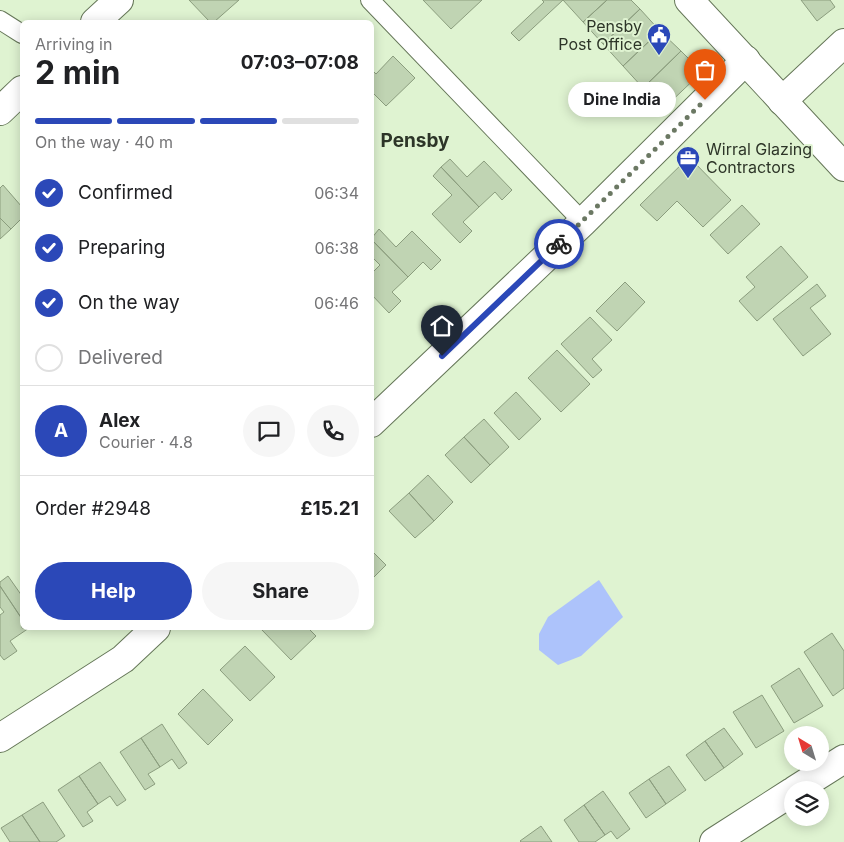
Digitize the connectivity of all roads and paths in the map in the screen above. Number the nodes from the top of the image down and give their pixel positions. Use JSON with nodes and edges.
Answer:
{"nodes":[{"id":1,"x":119,"y":0,"type":"edge"},
{"id":2,"x":370,"y":0,"type":"edge"},
{"id":3,"x":689,"y":0,"type":"edge"},
{"id":4,"x":0,"y":20,"type":"edge"},
{"id":5,"x":97,"y":20,"type":"edge"},
{"id":6,"x":20,"y":33,"type":"edge"},
{"id":7,"x":844,"y":43,"type":"edge"},
{"id":8,"x":746,"y":60,"type":"junction"},
{"id":9,"x":20,"y":92,"type":"edge"},
{"id":10,"x":782,"y":101,"type":"junction"},
{"id":11,"x":0,"y":111,"type":"edge"},
{"id":12,"x":844,"y":167,"type":"edge"},
{"id":13,"x":583,"y":222,"type":"junction"},
{"id":14,"x":374,"y":420,"type":"edge"},
{"id":15,"x":154,"y":630,"type":"edge"},
{"id":16,"x":0,"y":738,"type":"edge"},
{"id":17,"x":844,"y":758,"type":"edge"},
{"id":18,"x":809,"y":781,"type":"edge"},
{"id":19,"x":784,"y":797,"type":"edge"},
{"id":20,"x":714,"y":842,"type":"edge"}],
"edges":[{"from":1,"to":5,"type":"street"},
{"from":2,"to":13,"type":"lane"},
{"from":3,"to":8,"type":"street"},
{"from":4,"to":6,"type":"lane"},
{"from":7,"to":10,"type":"street"},
{"from":8,"to":10,"type":"street"},
{"from":8,"to":13,"type":"street"},
{"from":9,"to":11,"type":"street"},
{"from":10,"to":12,"type":"street"},
{"from":13,"to":14,"type":"street"},
{"from":15,"to":16,"type":"street"},
{"from":17,"to":18,"type":"street"},
{"from":19,"to":20,"type":"street"}]}
